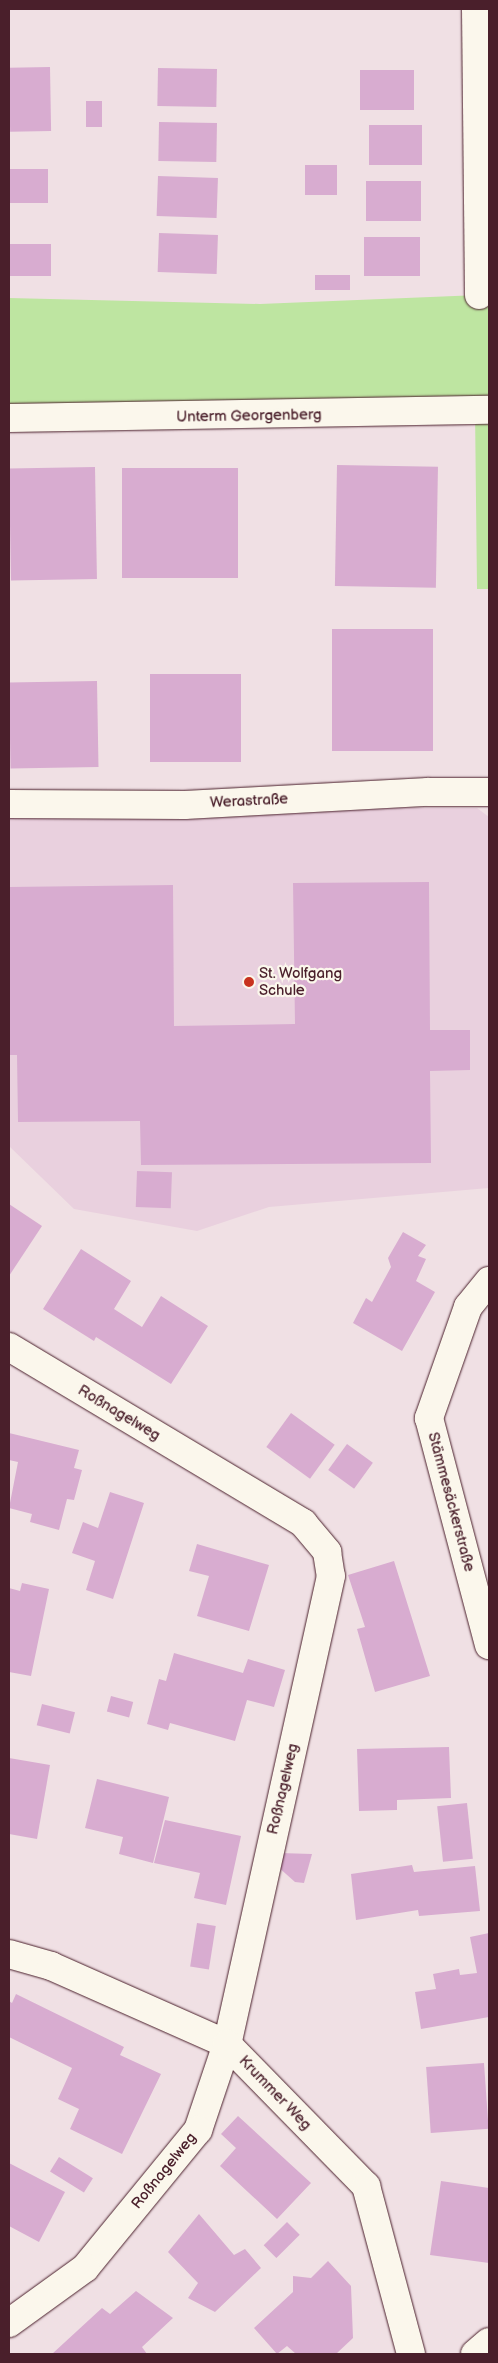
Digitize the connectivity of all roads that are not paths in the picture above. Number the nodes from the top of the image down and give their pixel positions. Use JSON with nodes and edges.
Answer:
{"nodes":[{"id":1,"x":476,"y":9,"type":"edge"},
{"id":2,"x":479,"y":295,"type":"dead end"},
{"id":3,"x":489,"y":410,"type":"edge"},
{"id":4,"x":9,"y":418,"type":"edge"},
{"id":5,"x":489,"y":792,"type":"edge"},
{"id":6,"x":9,"y":804,"type":"edge"},
{"id":7,"x":489,"y":1281,"type":"edge"},
{"id":8,"x":9,"y":1347,"type":"edge"},
{"id":9,"x":489,"y":1646,"type":"edge"},
{"id":10,"x":9,"y":1954,"type":"edge"},
{"id":11,"x":227,"y":2044,"type":"junction"},
{"id":12,"x":9,"y":2323,"type":"edge"},
{"id":13,"x":489,"y":2342,"type":"edge"},
{"id":14,"x":411,"y":2354,"type":"edge"},
{"id":15,"x":475,"y":2354,"type":"edge"}],
"edges":[{"from":1,"to":2,"type":"street"},
{"from":3,"to":4,"type":"street","name":"Unterm Georgenberg"},
{"from":5,"to":6,"type":"street","name":"Werastraße"},
{"from":7,"to":9,"type":"street","name":"Stämmesäckerstraße"},
{"from":8,"to":11,"type":"street","name":"Roßnagelweg"},
{"from":10,"to":11,"type":"street","name":"Krummer Weg"},
{"from":11,"to":12,"type":"street","name":"Roßnagelweg"},
{"from":11,"to":14,"type":"street","name":"Krummer Weg"},
{"from":13,"to":15,"type":"street"}]}
